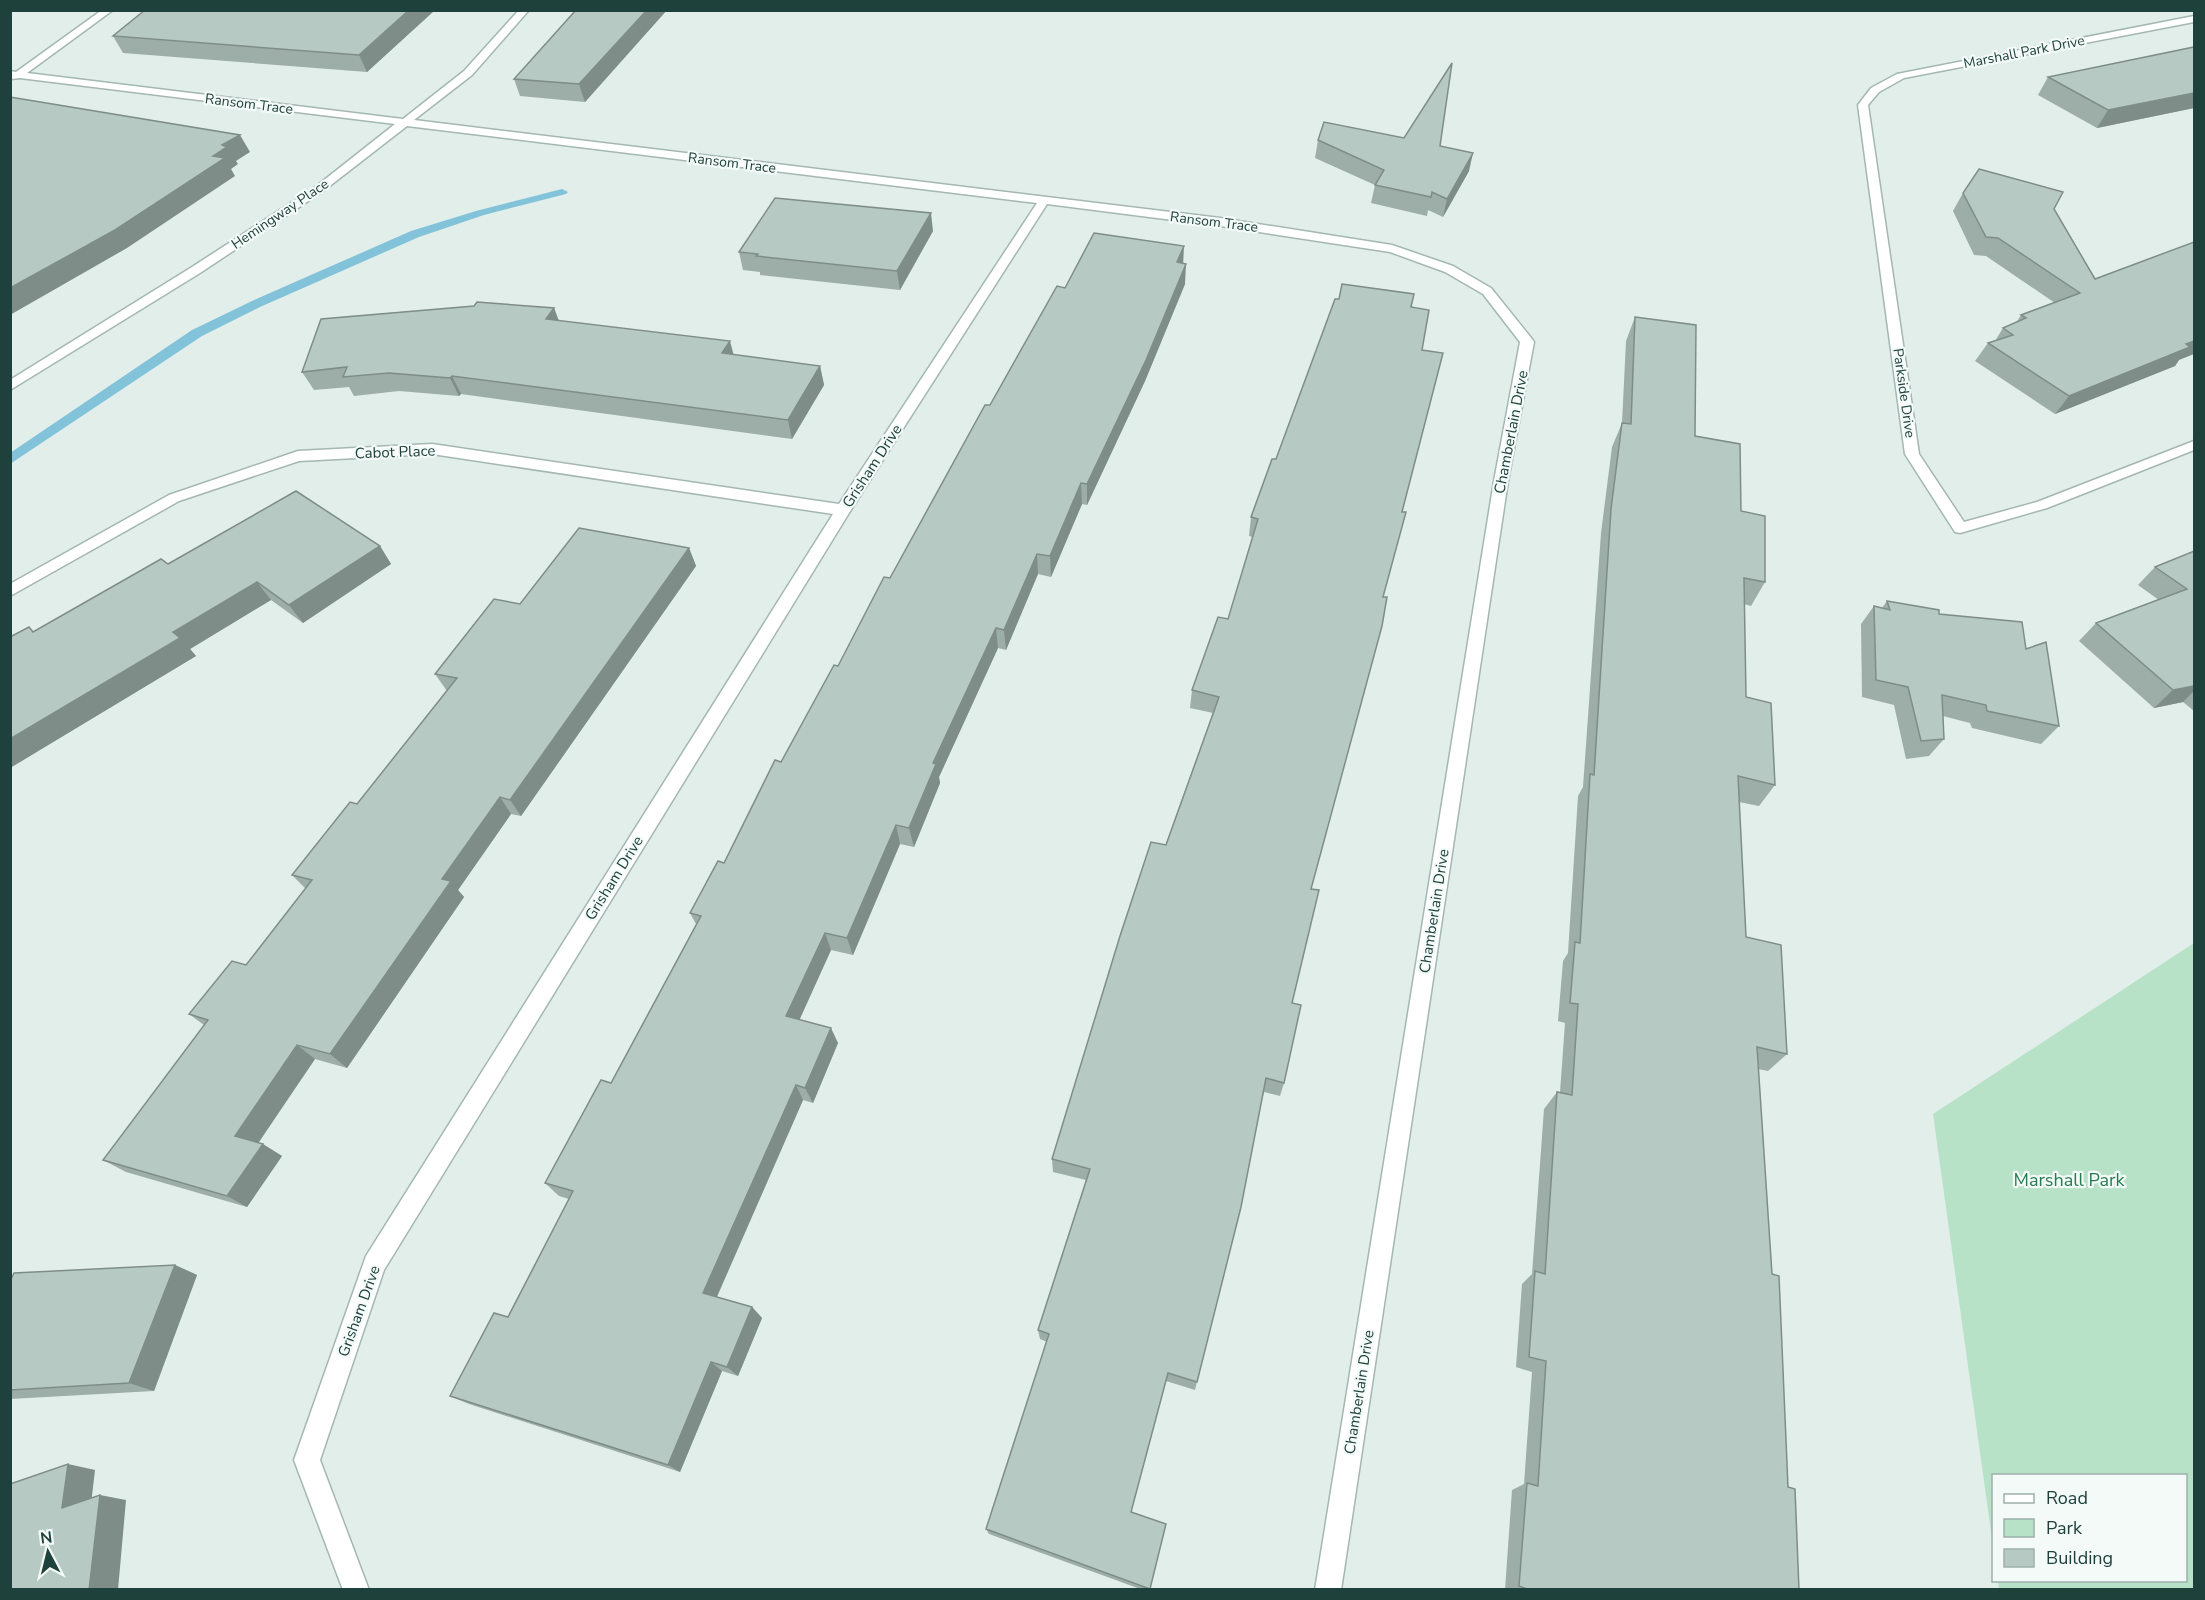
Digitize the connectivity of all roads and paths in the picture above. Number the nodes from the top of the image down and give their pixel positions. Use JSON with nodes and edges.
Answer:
{"nodes":[{"id":1,"x":109,"y":10,"type":"edge"},
{"id":2,"x":525,"y":10,"type":"edge"},
{"id":3,"x":2194,"y":19,"type":"edge"},
{"id":4,"x":13,"y":76,"type":"edge"},
{"id":5,"x":1863,"y":105,"type":"joint"},
{"id":6,"x":402,"y":123,"type":"junction"},
{"id":7,"x":1043,"y":202,"type":"junction"},
{"id":8,"x":1449,"y":269,"type":"joint"},
{"id":9,"x":10,"y":386,"type":"edge"},
{"id":10,"x":2194,"y":445,"type":"edge"},
{"id":11,"x":843,"y":510,"type":"junction"},
{"id":12,"x":10,"y":591,"type":"edge"},
{"id":13,"x":356,"y":1590,"type":"edge"},
{"id":14,"x":1328,"y":1590,"type":"edge"}],
"edges":[{"from":1,"to":4,"type":"street"},
{"from":2,"to":6,"type":"street","name":"Hemingway Place"},
{"from":3,"to":5,"type":"street","name":"Marshall Park Drive"},
{"from":4,"to":6,"type":"street","name":"Ransom Trace"},
{"from":5,"to":10,"type":"street","name":"Parkside Drive"},
{"from":6,"to":7,"type":"street","name":"Ransom Trace"},
{"from":6,"to":9,"type":"street","name":"Hemingway Place"},
{"from":7,"to":8,"type":"street","name":"Ransom Trace"},
{"from":7,"to":11,"type":"street","name":"Grisham Drive"},
{"from":8,"to":14,"type":"street","name":"Chamberlain Drive"},
{"from":11,"to":12,"type":"street","name":"Cabot Place"},
{"from":11,"to":13,"type":"street","name":"Grisham Drive"}]}
